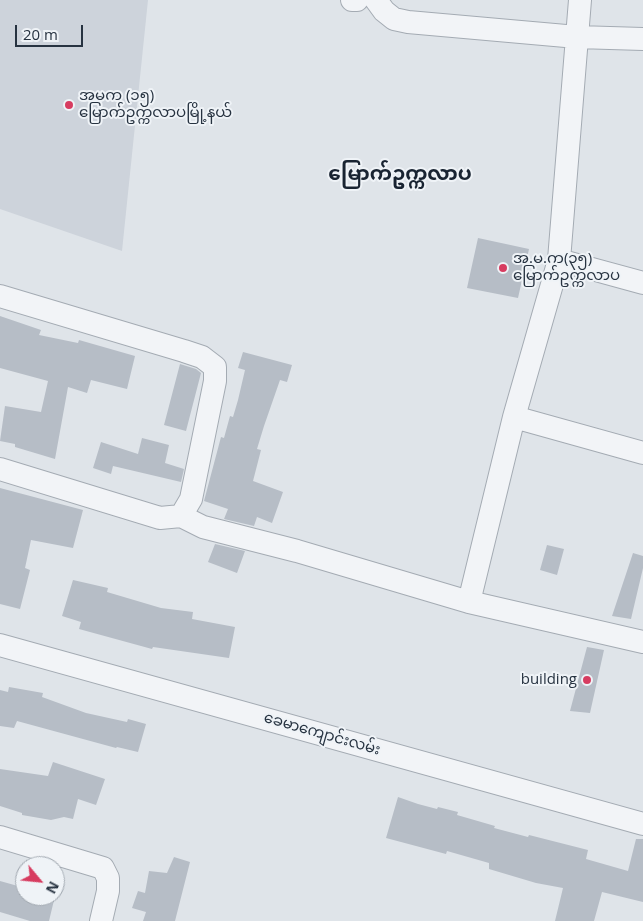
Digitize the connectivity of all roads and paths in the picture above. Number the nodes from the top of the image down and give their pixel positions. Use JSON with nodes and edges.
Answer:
{"nodes":[{"id":1,"x":352,"y":0,"type":"edge"},
{"id":2,"x":358,"y":0,"type":"edge"},
{"id":3,"x":376,"y":0,"type":"edge"},
{"id":4,"x":580,"y":0,"type":"edge"},
{"id":5,"x":577,"y":38,"type":"junction"},
{"id":6,"x":643,"y":39,"type":"edge"},
{"id":7,"x":559,"y":260,"type":"junction"},
{"id":8,"x":643,"y":283,"type":"edge"},
{"id":9,"x":0,"y":296,"type":"edge"},
{"id":10,"x":514,"y":417,"type":"junction"},
{"id":11,"x":643,"y":453,"type":"edge"},
{"id":12,"x":0,"y":469,"type":"edge"},
{"id":13,"x":180,"y":516,"type":"junction"},
{"id":14,"x":470,"y":602,"type":"junction"},
{"id":15,"x":643,"y":642,"type":"edge"},
{"id":16,"x":0,"y":645,"type":"edge"},
{"id":17,"x":643,"y":824,"type":"edge"},
{"id":18,"x":0,"y":837,"type":"edge"},
{"id":19,"x":101,"y":921,"type":"edge"}],
"edges":[{"from":1,"to":2,"type":"street"},
{"from":3,"to":5,"type":"street"},
{"from":4,"to":5,"type":"street"},
{"from":5,"to":6,"type":"street"},
{"from":5,"to":7,"type":"street"},
{"from":7,"to":8,"type":"street"},
{"from":7,"to":10,"type":"street"},
{"from":9,"to":13,"type":"street"},
{"from":10,"to":11,"type":"street"},
{"from":10,"to":14,"type":"street"},
{"from":12,"to":13,"type":"street"},
{"from":13,"to":14,"type":"street"},
{"from":14,"to":15,"type":"street"},
{"from":16,"to":17,"type":"street","name":"ခေမာကျောင်းလမ်း"},
{"from":18,"to":19,"type":"street"}]}
